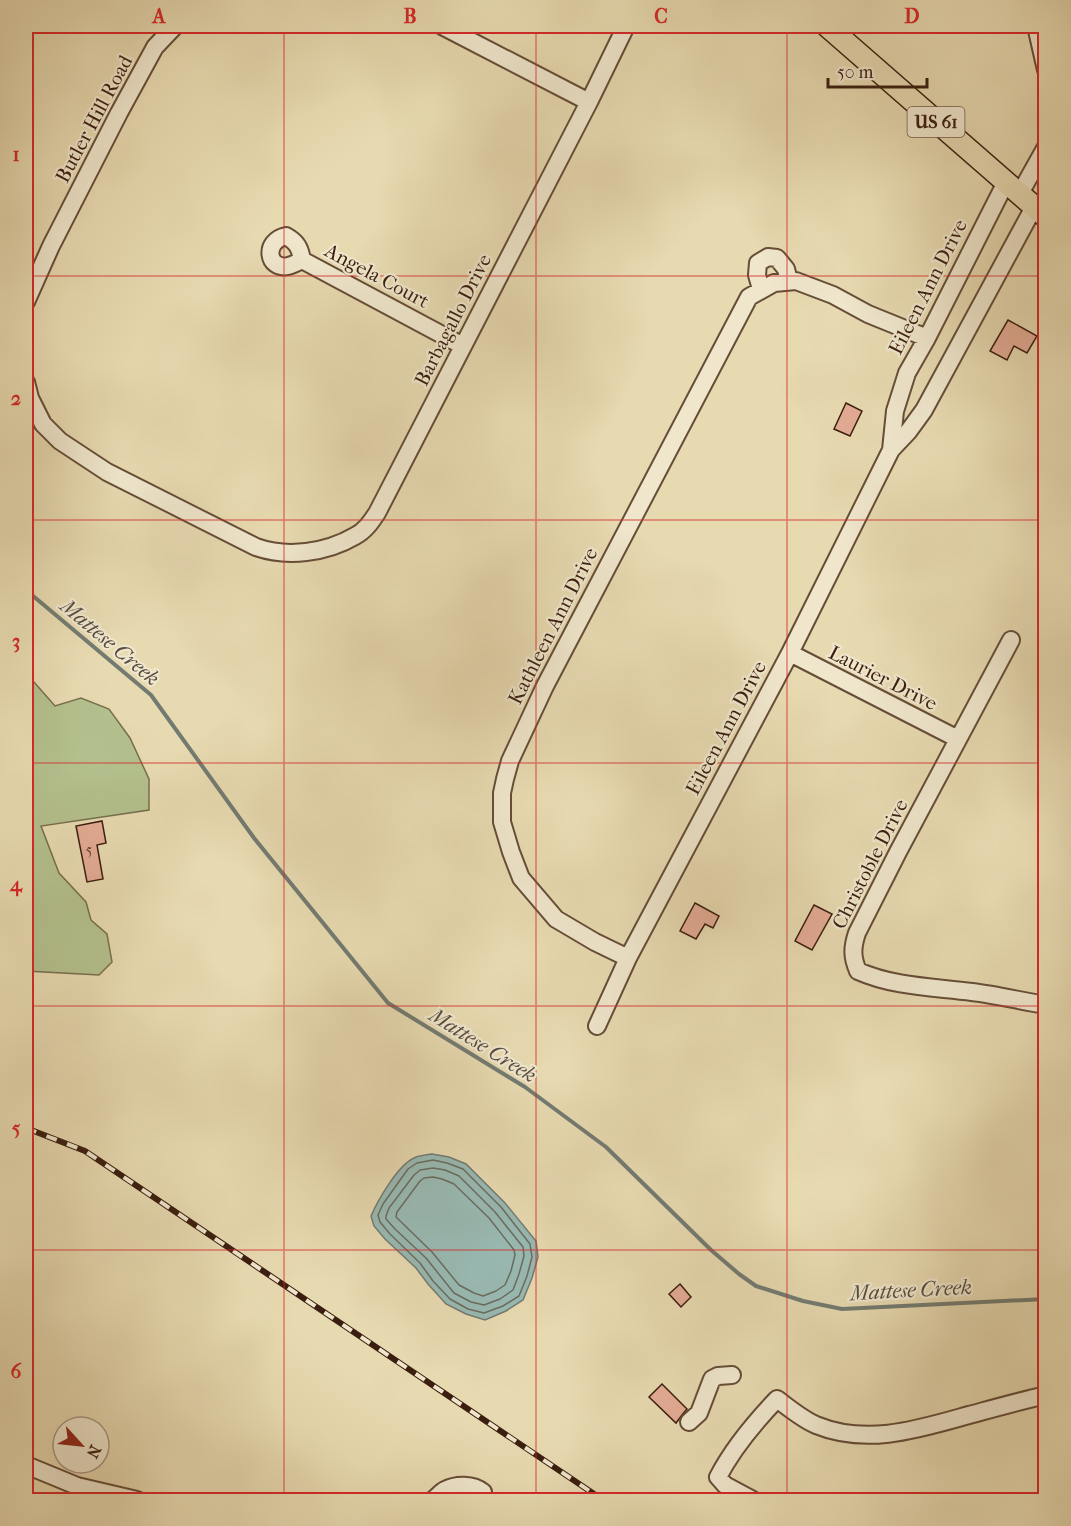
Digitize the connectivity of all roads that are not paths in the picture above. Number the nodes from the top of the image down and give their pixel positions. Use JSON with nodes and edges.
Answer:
{"nodes":[{"id":1,"x":174,"y":26,"type":"edge"},
{"id":2,"x":442,"y":26,"type":"edge"},
{"id":3,"x":626,"y":26,"type":"edge"},
{"id":4,"x":827,"y":26,"type":"edge"},
{"id":5,"x":1036,"y":26,"type":"edge"},
{"id":6,"x":1046,"y":70,"type":"edge"},
{"id":7,"x":589,"y":102,"type":"junction"},
{"id":8,"x":1046,"y":147,"type":"edge"},
{"id":9,"x":1026,"y":200,"type":"edge"},
{"id":10,"x":302,"y":260,"type":"dead end"},
{"id":11,"x":789,"y":281,"type":"junction"},
{"id":12,"x":761,"y":290,"type":"junction"},
{"id":13,"x":26,"y":302,"type":"edge"},
{"id":14,"x":927,"y":338,"type":"junction"},
{"id":15,"x":463,"y":346,"type":"junction"},
{"id":16,"x":26,"y":382,"type":"edge"},
{"id":17,"x":891,"y":450,"type":"junction"},
{"id":18,"x":1011,"y":640,"type":"dead end"},
{"id":19,"x":790,"y":653,"type":"junction"},
{"id":20,"x":958,"y":740,"type":"junction"},
{"id":21,"x":628,"y":958,"type":"junction"},
{"id":22,"x":1046,"y":1005,"type":"edge"},
{"id":23,"x":597,"y":1026,"type":"dead end"},
{"id":24,"x":732,"y":1375,"type":"dead end"},
{"id":25,"x":1046,"y":1395,"type":"edge"},
{"id":26,"x":689,"y":1422,"type":"dead end"},
{"id":27,"x":26,"y":1465,"type":"edge"},
{"id":28,"x":137,"y":1500,"type":"edge"},
{"id":29,"x":433,"y":1500,"type":"edge"},
{"id":30,"x":482,"y":1500,"type":"edge"},
{"id":31,"x":753,"y":1500,"type":"edge"}],
"edges":[{"from":1,"to":13,"type":"street","name":"Butler Hill Road"},
{"from":2,"to":7,"type":"street"},
{"from":3,"to":7,"type":"street","name":"Barbagallo Drive"},
{"from":4,"to":9,"type":"main road","number":"US 61"},
{"from":5,"to":6,"type":"street"},
{"from":7,"to":15,"type":"street","name":"Barbagallo Drive"},
{"from":8,"to":9,"type":"street"},
{"from":9,"to":14,"type":"street","name":"Eileen Ann Drive"},
{"from":9,"to":17,"type":"street","name":"Eileen Ann Drive"},
{"from":10,"to":15,"type":"street","name":"Angela Court"},
{"from":11,"to":12,"type":"street","name":"Kathleen Ann Drive"},
{"from":11,"to":12,"type":"street"},
{"from":11,"to":14,"type":"street"},
{"from":12,"to":21,"type":"street","name":"Kathleen Ann Drive"},
{"from":14,"to":17,"type":"street","name":"Eileen Ann Drive"},
{"from":15,"to":16,"type":"street","name":"Barbagallo Drive"},
{"from":17,"to":19,"type":"street","name":"Eileen Ann Drive"},
{"from":18,"to":20,"type":"street","name":"Christoble Drive"},
{"from":19,"to":20,"type":"street","name":"Laurier Drive"},
{"from":19,"to":21,"type":"street","name":"Eileen Ann Drive"},
{"from":20,"to":22,"type":"street","name":"Christoble Drive"},
{"from":21,"to":23,"type":"street","name":"Eileen Ann Drive"},
{"from":24,"to":26,"type":"street"},
{"from":25,"to":31,"type":"street"},
{"from":27,"to":28,"type":"street"},
{"from":29,"to":30,"type":"street"}]}
